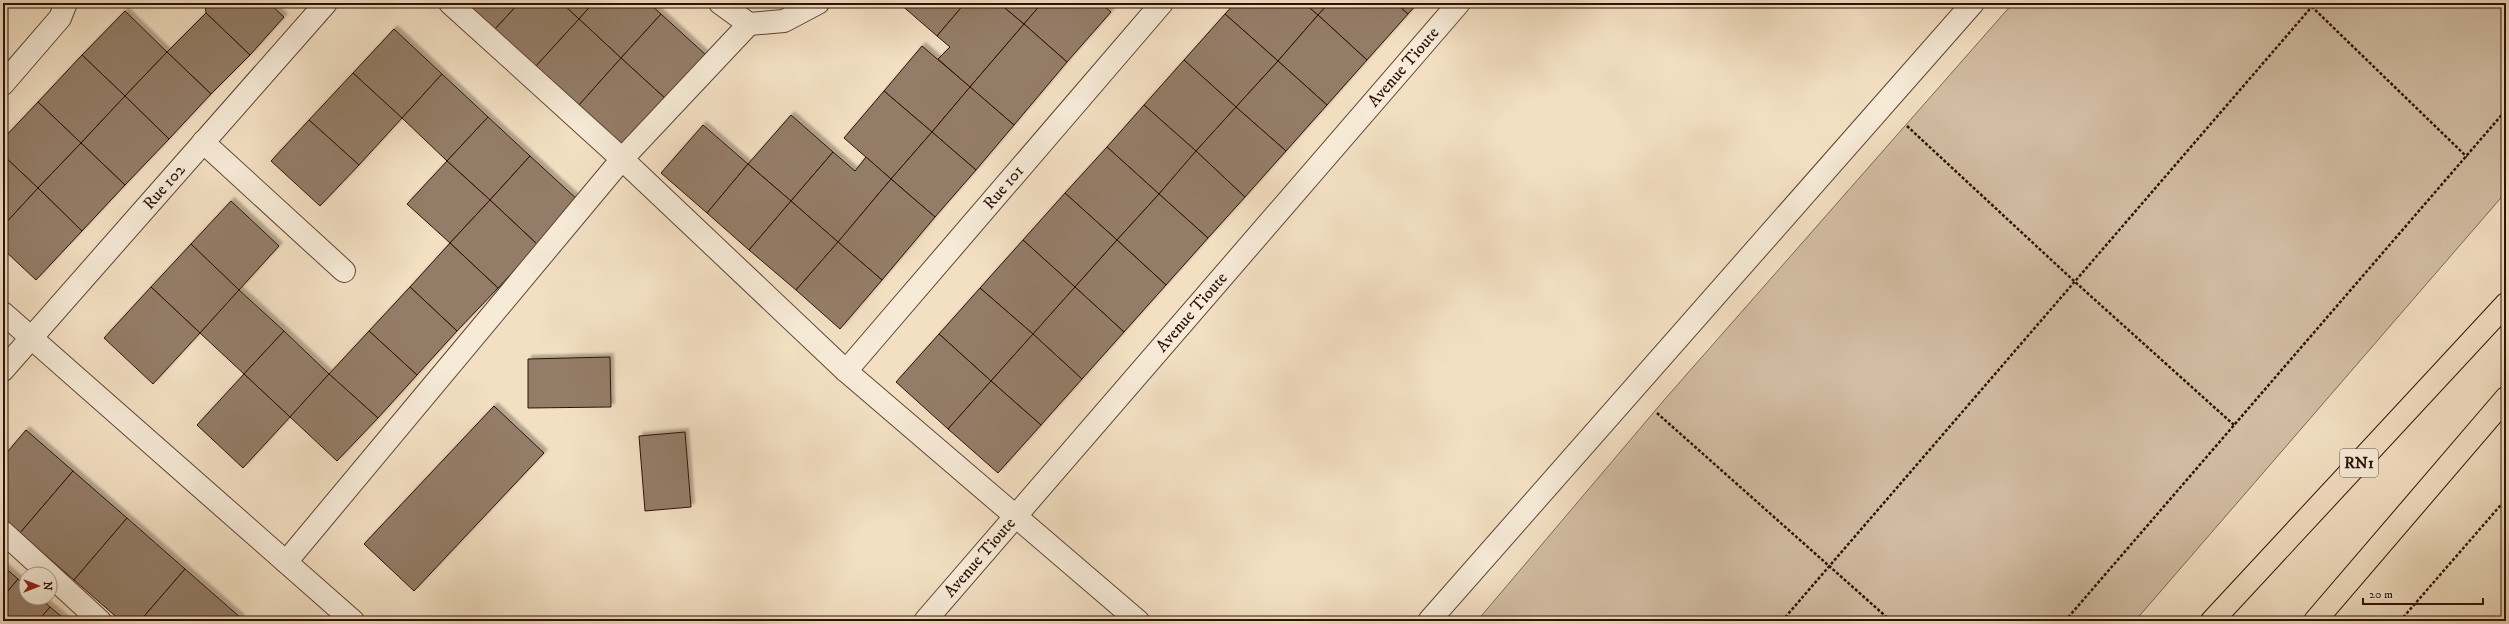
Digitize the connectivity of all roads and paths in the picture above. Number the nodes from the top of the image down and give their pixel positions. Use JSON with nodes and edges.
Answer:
{"nodes":[{"id":1,"x":66,"y":3,"type":"edge"},
{"id":2,"x":326,"y":3,"type":"edge"},
{"id":3,"x":450,"y":3,"type":"edge"},
{"id":4,"x":720,"y":3,"type":"edge"},
{"id":5,"x":818,"y":3,"type":"edge"},
{"id":6,"x":1162,"y":3,"type":"edge"},
{"id":7,"x":1459,"y":3,"type":"edge"},
{"id":8,"x":1973,"y":3,"type":"edge"},
{"id":9,"x":2308,"y":3,"type":"edge"},
{"id":10,"x":2315,"y":3,"type":"edge"},
{"id":11,"x":2312,"y":6,"type":"junction"},
{"id":12,"x":749,"y":24,"type":"junction"},
{"id":13,"x":3,"y":84,"type":"edge"},
{"id":14,"x":1884,"y":104,"type":"junction"},
{"id":15,"x":2506,"y":110,"type":"edge"},
{"id":16,"x":203,"y":142,"type":"junction"},
{"id":17,"x":2467,"y":157,"type":"junction"},
{"id":18,"x":622,"y":159,"type":"junction"},
{"id":19,"x":344,"y":271,"type":"dead end"},
{"id":20,"x":2074,"y":281,"type":"junction"},
{"id":21,"x":2506,"y":304,"type":"edge"},
{"id":22,"x":3,"y":313,"type":"edge"},
{"id":23,"x":31,"y":337,"type":"junction"},
{"id":24,"x":3,"y":370,"type":"edge"},
{"id":25,"x":846,"y":371,"type":"junction"},
{"id":26,"x":1633,"y":392,"type":"junction"},
{"id":27,"x":2506,"y":398,"type":"edge"},
{"id":28,"x":2234,"y":425,"type":"junction"},
{"id":29,"x":2506,"y":499,"type":"edge"},
{"id":30,"x":1015,"y":518,"type":"junction"},
{"id":31,"x":3,"y":532,"type":"edge"},
{"id":32,"x":286,"y":562,"type":"junction"},
{"id":33,"x":40,"y":566,"type":"edge"},
{"id":34,"x":1831,"y":566,"type":"junction"},
{"id":35,"x":58,"y":582,"type":"edge"},
{"id":36,"x":100,"y":621,"type":"edge"},
{"id":37,"x":353,"y":621,"type":"edge"},
{"id":38,"x":925,"y":621,"type":"edge"},
{"id":39,"x":1138,"y":621,"type":"edge"},
{"id":40,"x":1429,"y":621,"type":"edge"},
{"id":41,"x":1782,"y":621,"type":"edge"},
{"id":42,"x":1891,"y":621,"type":"edge"},
{"id":43,"x":2065,"y":621,"type":"edge"},
{"id":44,"x":2212,"y":621,"type":"edge"},
{"id":45,"x":2315,"y":621,"type":"edge"},
{"id":46,"x":2400,"y":621,"type":"edge"}],
"edges":[{"from":1,"to":13,"type":"street"},
{"from":2,"to":16,"type":"street","name":"Rue 102"},
{"from":3,"to":18,"type":"street"},
{"from":4,"to":12,"type":"street"},
{"from":5,"to":12,"type":"street"},
{"from":6,"to":25,"type":"street","name":"Rue 101"},
{"from":7,"to":30,"type":"street","name":"Avenue Tioute"},
{"from":8,"to":14,"type":"street"},
{"from":9,"to":11,"type":"path"},
{"from":10,"to":11,"type":"path"},
{"from":11,"to":17,"type":"path"},
{"from":11,"to":20,"type":"path"},
{"from":12,"to":18,"type":"street"},
{"from":14,"to":20,"type":"path"},
{"from":14,"to":26,"type":"street"},
{"from":15,"to":17,"type":"path"},
{"from":16,"to":19,"type":"street"},
{"from":16,"to":23,"type":"street","name":"Rue 102"},
{"from":17,"to":28,"type":"path"},
{"from":18,"to":25,"type":"street"},
{"from":18,"to":32,"type":"street"},
{"from":20,"to":28,"type":"path"},
{"from":20,"to":34,"type":"path"},
{"from":21,"to":44,"type":"highway","number":"RN1"},
{"from":22,"to":23,"type":"street"},
{"from":23,"to":24,"type":"street","name":"Rue 102"},
{"from":23,"to":32,"type":"street"},
{"from":25,"to":30,"type":"street"},
{"from":26,"to":34,"type":"path"},
{"from":26,"to":40,"type":"street"},
{"from":27,"to":45,"type":"highway"},
{"from":28,"to":43,"type":"path"},
{"from":29,"to":46,"type":"path"},
{"from":30,"to":38,"type":"street","name":"Avenue Tioute"},
{"from":30,"to":39,"type":"street"},
{"from":31,"to":33,"type":"street"},
{"from":32,"to":37,"type":"street"},
{"from":34,"to":41,"type":"path"},
{"from":34,"to":42,"type":"path"},
{"from":35,"to":36,"type":"street"}]}
